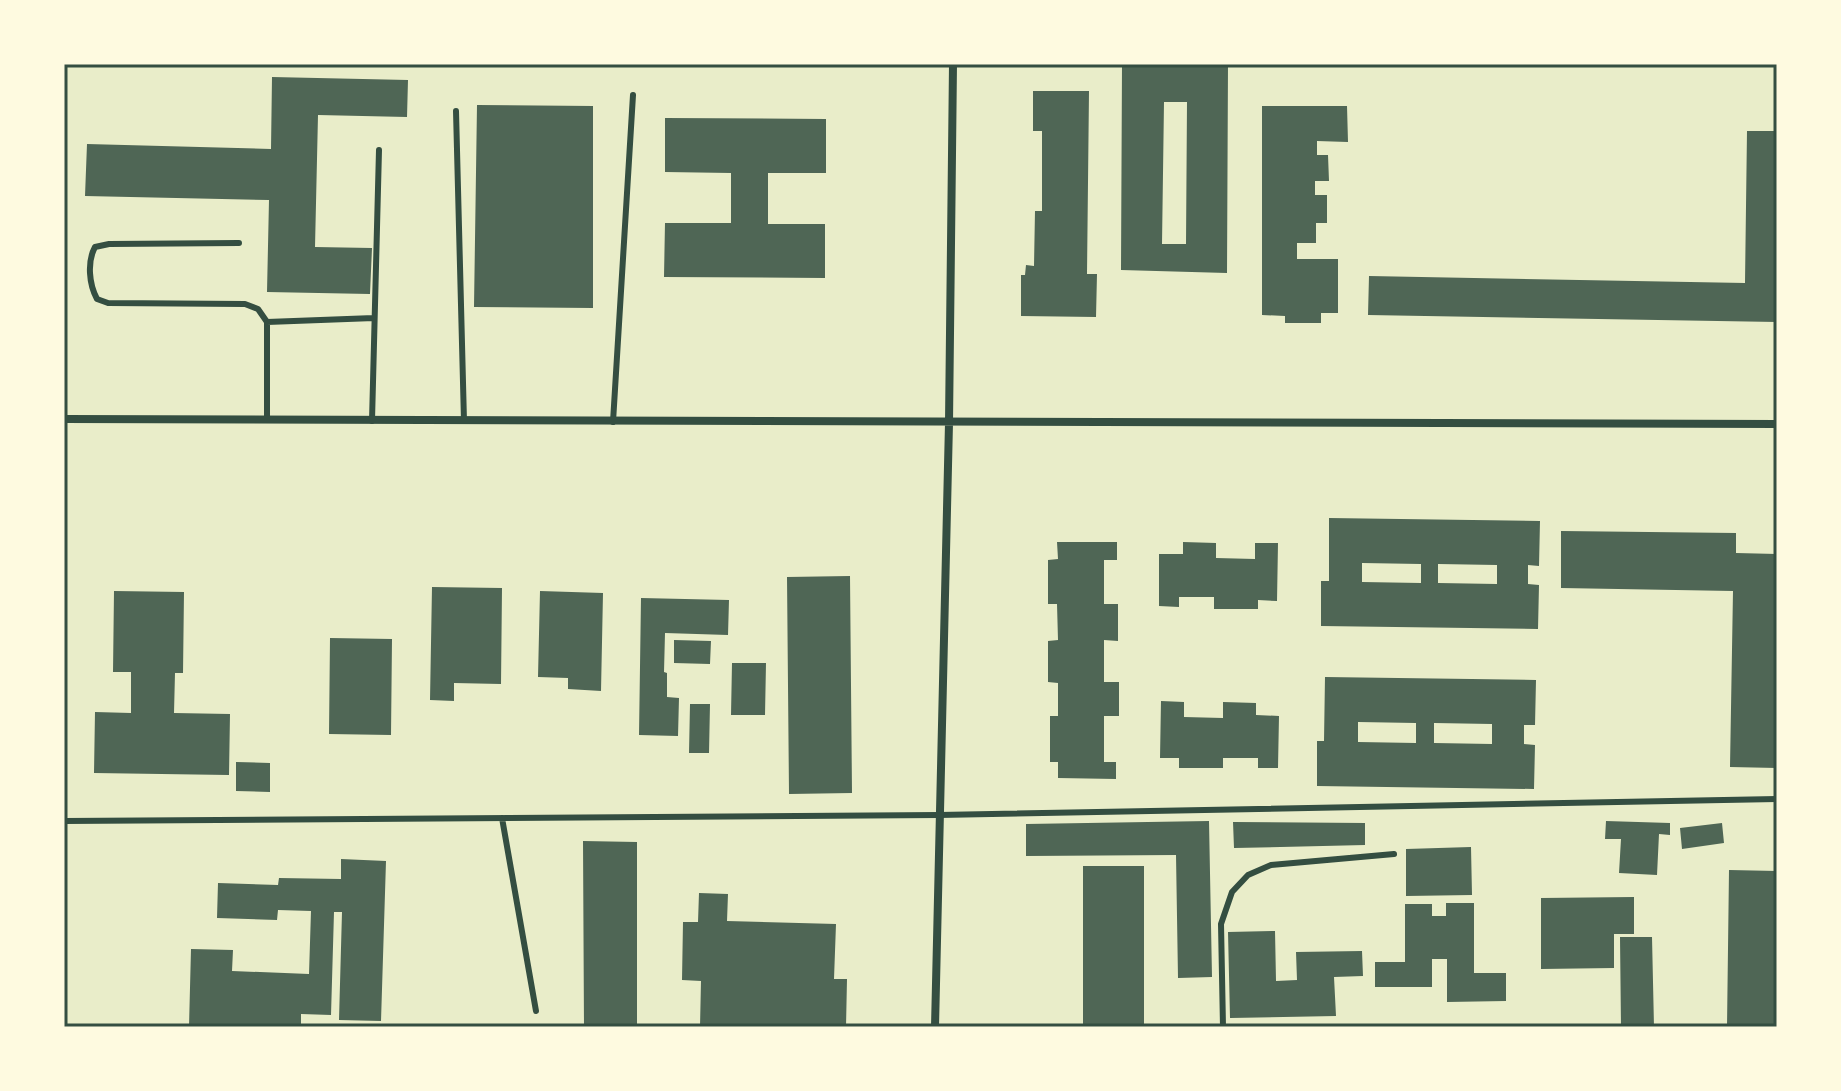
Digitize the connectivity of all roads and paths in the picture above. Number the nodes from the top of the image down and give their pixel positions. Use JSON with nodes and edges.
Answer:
{"nodes":[{"id":1,"x":953,"y":64,"type":"edge"},
{"id":2,"x":633,"y":95,"type":"dead end"},
{"id":3,"x":456,"y":111,"type":"dead end"},
{"id":4,"x":379,"y":150,"type":"dead end"},
{"id":5,"x":239,"y":243,"type":"dead end"},
{"id":6,"x":374,"y":318,"type":"junction"},
{"id":7,"x":267,"y":322,"type":"junction"},
{"id":8,"x":64,"y":419,"type":"edge"},
{"id":9,"x":267,"y":420,"type":"junction"},
{"id":10,"x":372,"y":421,"type":"junction"},
{"id":11,"x":464,"y":421,"type":"junction"},
{"id":12,"x":613,"y":422,"type":"junction"},
{"id":13,"x":949,"y":423,"type":"junction"},
{"id":14,"x":1777,"y":424,"type":"edge"},
{"id":15,"x":1777,"y":799,"type":"edge"},
{"id":16,"x":939,"y":815,"type":"junction"},
{"id":17,"x":502,"y":818,"type":"junction"},
{"id":18,"x":64,"y":821,"type":"edge"},
{"id":19,"x":1394,"y":854,"type":"dead end"},
{"id":20,"x":536,"y":1011,"type":"dead end"},
{"id":21,"x":935,"y":1027,"type":"edge"},
{"id":22,"x":1223,"y":1027,"type":"edge"}],
"edges":[{"from":1,"to":13,"type":"street"},
{"from":2,"to":12,"type":"lane"},
{"from":3,"to":11,"type":"lane"},
{"from":4,"to":6,"type":"lane"},
{"from":5,"to":7,"type":"lane"},
{"from":6,"to":7,"type":"lane"},
{"from":6,"to":10,"type":"lane"},
{"from":7,"to":9,"type":"lane"},
{"from":8,"to":9,"type":"street"},
{"from":9,"to":10,"type":"street"},
{"from":10,"to":11,"type":"street"},
{"from":11,"to":12,"type":"street"},
{"from":12,"to":13,"type":"street"},
{"from":13,"to":14,"type":"street"},
{"from":13,"to":16,"type":"street"},
{"from":15,"to":16,"type":"lane"},
{"from":16,"to":17,"type":"lane"},
{"from":16,"to":21,"type":"street"},
{"from":17,"to":18,"type":"lane"},
{"from":17,"to":20,"type":"lane"},
{"from":19,"to":22,"type":"lane"}]}
